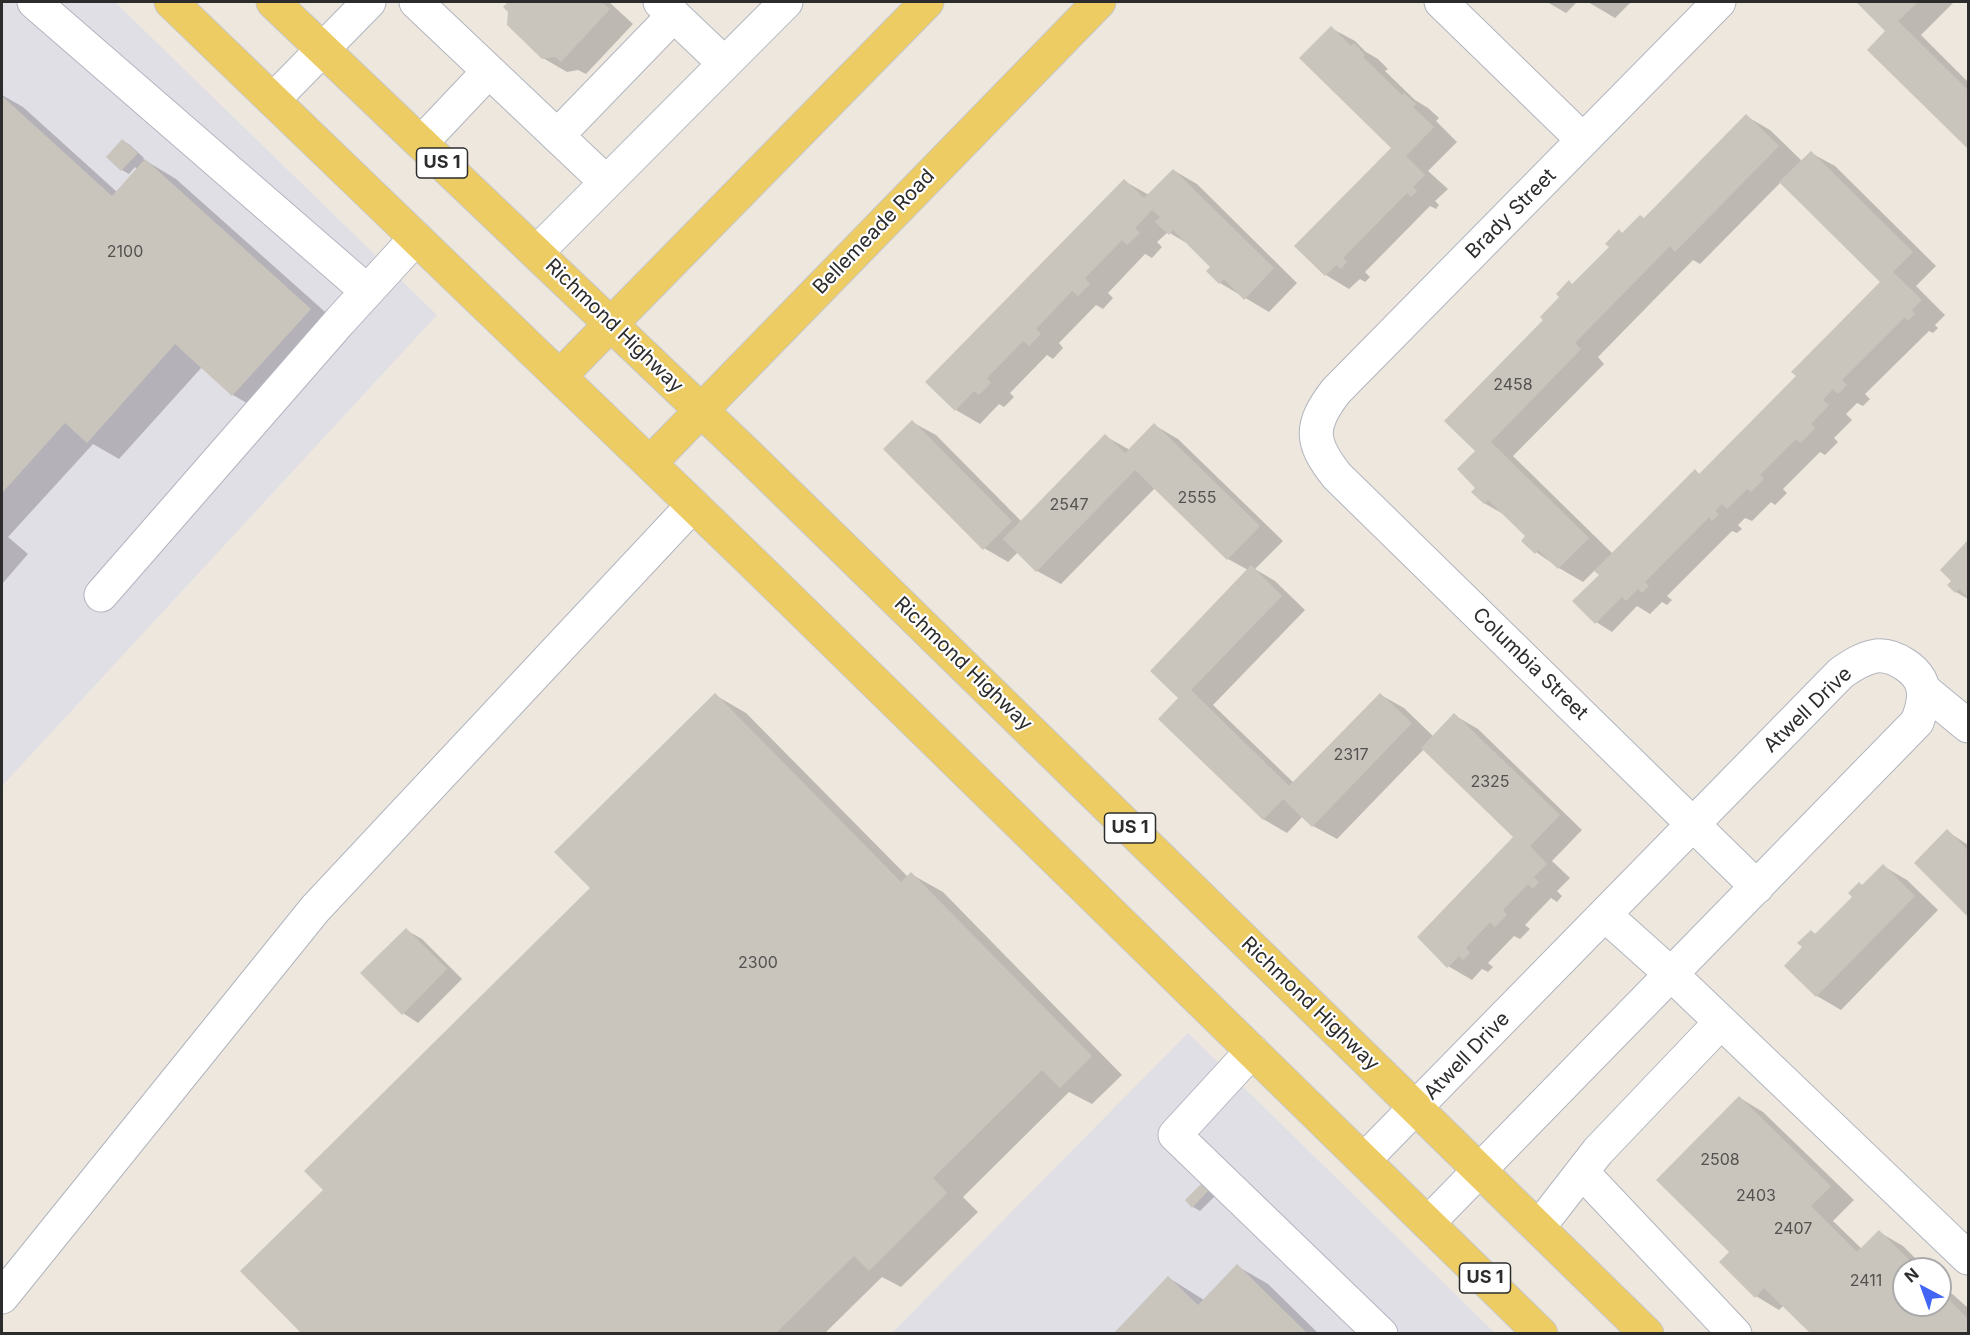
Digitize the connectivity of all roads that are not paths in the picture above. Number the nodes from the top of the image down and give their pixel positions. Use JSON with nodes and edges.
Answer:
{"nodes":[{"id":1,"x":34,"y":2,"type":"edge"},
{"id":2,"x":171,"y":2,"type":"edge"},
{"id":3,"x":273,"y":2,"type":"edge"},
{"id":4,"x":369,"y":2,"type":"edge"},
{"id":5,"x":416,"y":2,"type":"edge"},
{"id":6,"x":786,"y":2,"type":"edge"},
{"id":7,"x":927,"y":2,"type":"edge"},
{"id":8,"x":1099,"y":2,"type":"edge"},
{"id":9,"x":1442,"y":2,"type":"edge"},
{"id":10,"x":1719,"y":2,"type":"edge"},
{"id":11,"x":667,"y":8,"type":"edge"},
{"id":12,"x":322,"y":50,"type":"junction"},
{"id":13,"x":724,"y":63,"type":"junction"},
{"id":14,"x":489,"y":72,"type":"junction"},
{"id":15,"x":273,"y":100,"type":"junction"},
{"id":16,"x":557,"y":136,"type":"junction"},
{"id":17,"x":1583,"y":140,"type":"junction"},
{"id":18,"x":421,"y":142,"type":"junction"},
{"id":19,"x":606,"y":182,"type":"junction"},
{"id":20,"x":416,"y":238,"type":"junction"},
{"id":21,"x":537,"y":252,"type":"junction"},
{"id":22,"x":367,"y":291,"type":"junction"},
{"id":23,"x":611,"y":323,"type":"junction"},
{"id":24,"x":560,"y":376,"type":"junction"},
{"id":25,"x":702,"y":410,"type":"junction"},
{"id":26,"x":1315,"y":434,"type":"joint"},
{"id":27,"x":650,"y":463,"type":"junction"},
{"id":28,"x":693,"y":505,"type":"junction"},
{"id":29,"x":101,"y":595,"type":"dead end"},
{"id":30,"x":1923,"y":689,"type":"junction"},
{"id":31,"x":1968,"y":726,"type":"edge"},
{"id":32,"x":1694,"y":824,"type":"junction"},
{"id":33,"x":1757,"y":887,"type":"junction"},
{"id":34,"x":1605,"y":915,"type":"junction"},
{"id":35,"x":1671,"y":974,"type":"junction"},
{"id":36,"x":1721,"y":1022,"type":"junction"},
{"id":37,"x":1252,"y":1051,"type":"junction"},
{"id":38,"x":1416,"y":1108,"type":"junction"},
{"id":39,"x":1364,"y":1160,"type":"junction"},
{"id":40,"x":1480,"y":1170,"type":"junction"},
{"id":41,"x":1581,"y":1172,"type":"junction"},
{"id":42,"x":1428,"y":1223,"type":"junction"},
{"id":43,"x":1539,"y":1227,"type":"junction"},
{"id":44,"x":1968,"y":1258,"type":"edge"},
{"id":45,"x":2,"y":1297,"type":"edge"},
{"id":46,"x":1380,"y":1334,"type":"edge"},
{"id":47,"x":1541,"y":1334,"type":"edge"},
{"id":48,"x":1647,"y":1334,"type":"edge"},
{"id":49,"x":1735,"y":1334,"type":"edge"}],
"edges":[{"from":1,"to":22,"type":"street"},
{"from":2,"to":15,"type":"main road","number":"US 1"},
{"from":3,"to":12,"type":"main road","name":"Richmond Highway","number":"US 1"},
{"from":4,"to":12,"type":"street"},
{"from":5,"to":14,"type":"street"},
{"from":6,"to":13,"type":"street"},
{"from":7,"to":23,"type":"main road"},
{"from":8,"to":25,"type":"main road","name":"Bellemeade Road"},
{"from":9,"to":17,"type":"street"},
{"from":10,"to":17,"type":"street","name":"Brady Street"},
{"from":11,"to":13,"type":"street"},
{"from":11,"to":16,"type":"street"},
{"from":12,"to":15,"type":"street"},
{"from":12,"to":18,"type":"main road","name":"Richmond Highway","number":"US 1"},
{"from":13,"to":19,"type":"street"},
{"from":14,"to":16,"type":"street"},
{"from":14,"to":18,"type":"street"},
{"from":15,"to":20,"type":"main road","number":"US 1"},
{"from":16,"to":19,"type":"street"},
{"from":17,"to":26,"type":"street","name":"Brady Street"},
{"from":18,"to":21,"type":"main road","name":"Richmond Highway","number":"US 1"},
{"from":19,"to":21,"type":"street"},
{"from":20,"to":22,"type":"street"},
{"from":20,"to":24,"type":"main road","number":"US 1"},
{"from":21,"to":23,"type":"main road","name":"Richmond Highway","number":"US 1"},
{"from":22,"to":29,"type":"street"},
{"from":23,"to":24,"type":"main road"},
{"from":23,"to":25,"type":"main road","name":"Richmond Highway","number":"US 1"},
{"from":24,"to":27,"type":"main road","number":"US 1"},
{"from":25,"to":27,"type":"main road","name":"Bellemeade Road"},
{"from":25,"to":38,"type":"main road","name":"Richmond Highway","number":"US 1"},
{"from":26,"to":32,"type":"street","name":"Columbia Street"},
{"from":27,"to":28,"type":"main road","number":"US 1"},
{"from":28,"to":37,"type":"main road","number":"US 1"},
{"from":28,"to":45,"type":"street"},
{"from":30,"to":31,"type":"street"},
{"from":30,"to":32,"type":"street","name":"Atwell Drive"},
{"from":30,"to":33,"type":"street"},
{"from":32,"to":33,"type":"street","name":"Columbia Street"},
{"from":32,"to":34,"type":"street","name":"Atwell Drive"},
{"from":33,"to":35,"type":"street"},
{"from":34,"to":35,"type":"street"},
{"from":34,"to":38,"type":"street","name":"Atwell Drive"},
{"from":35,"to":36,"type":"street"},
{"from":35,"to":40,"type":"street"},
{"from":36,"to":41,"type":"street"},
{"from":36,"to":44,"type":"street"},
{"from":37,"to":39,"type":"main road","number":"US 1"},
{"from":37,"to":46,"type":"street"},
{"from":38,"to":39,"type":"street","name":"Atwell Drive"},
{"from":38,"to":40,"type":"main road","name":"Richmond Highway","number":"US 1"},
{"from":39,"to":42,"type":"main road","number":"US 1"},
{"from":40,"to":42,"type":"street"},
{"from":40,"to":43,"type":"main road","name":"Richmond Highway","number":"US 1"},
{"from":41,"to":43,"type":"street"},
{"from":41,"to":49,"type":"street"},
{"from":42,"to":47,"type":"main road","number":"US 1"},
{"from":43,"to":48,"type":"main road","name":"Richmond Highway","number":"US 1"}]}
